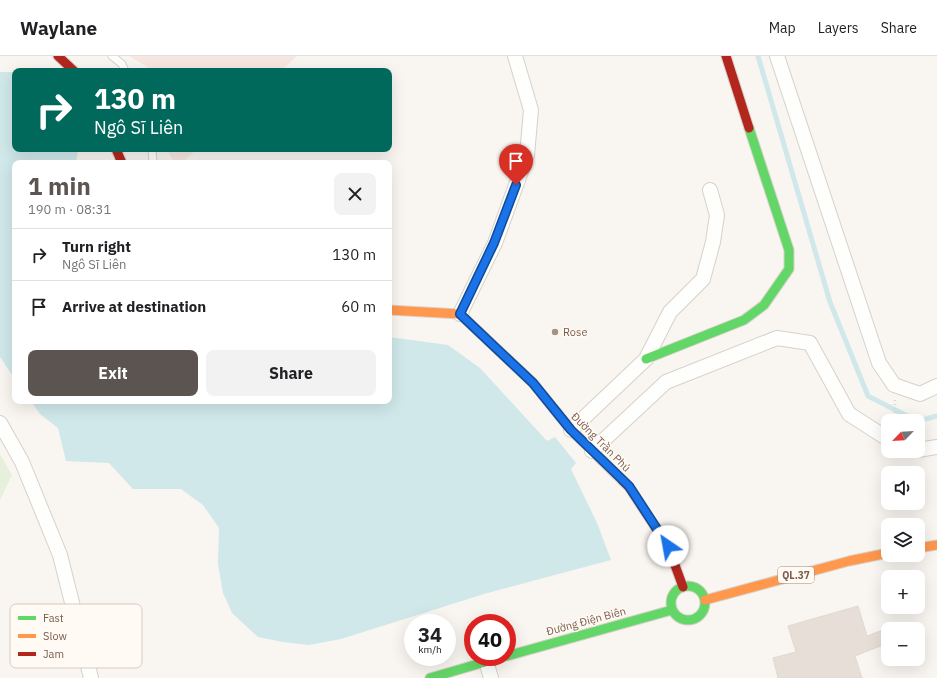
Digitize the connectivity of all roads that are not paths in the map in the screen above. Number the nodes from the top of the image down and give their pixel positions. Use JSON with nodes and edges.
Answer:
{"nodes":[{"id":1,"x":58,"y":56,"type":"edge"},
{"id":2,"x":112,"y":56,"type":"edge"},
{"id":3,"x":515,"y":56,"type":"edge"},
{"id":4,"x":726,"y":56,"type":"edge"},
{"id":5,"x":777,"y":56,"type":"edge"},
{"id":6,"x":71,"y":68,"type":"edge"},
{"id":7,"x":124,"y":68,"type":"edge"},
{"id":8,"x":710,"y":190,"type":"dead end"},
{"id":9,"x":392,"y":310,"type":"edge"},
{"id":10,"x":460,"y":314,"type":"junction"},
{"id":11,"x":646,"y":359,"type":"junction"},
{"id":12,"x":937,"y":386,"type":"edge"},
{"id":13,"x":0,"y":423,"type":"edge"},
{"id":14,"x":571,"y":430,"type":"junction"},
{"id":15,"x":881,"y":435,"type":"edge"},
{"id":16,"x":937,"y":447,"type":"edge"},
{"id":17,"x":925,"y":449,"type":"edge"},
{"id":18,"x":592,"y":451,"type":"junction"},
{"id":19,"x":937,"y":545,"type":"edge"},
{"id":20,"x":925,"y":547,"type":"edge"},
{"id":21,"x":881,"y":555,"type":"edge"},
{"id":22,"x":683,"y":587,"type":"junction"},
{"id":23,"x":705,"y":600,"type":"junction"},
{"id":24,"x":72,"y":604,"type":"edge"},
{"id":25,"x":672,"y":610,"type":"junction"},
{"id":26,"x":516,"y":653,"type":"edge"},
{"id":27,"x":470,"y":666,"type":"edge"},
{"id":28,"x":487,"y":666,"type":"edge"},
{"id":29,"x":88,"y":668,"type":"edge"},
{"id":30,"x":91,"y":678,"type":"edge"},
{"id":31,"x":430,"y":678,"type":"edge"},
{"id":32,"x":491,"y":678,"type":"edge"}],
"edges":[{"from":1,"to":6,"type":"street"},
{"from":2,"to":7,"type":"lane"},
{"from":3,"to":10,"type":"street"},
{"from":4,"to":11,"type":"street"},
{"from":5,"to":12,"type":"street"},
{"from":8,"to":11,"type":"street"},
{"from":9,"to":10,"type":"street"},
{"from":10,"to":14,"type":"street","name":"Đường Trần Phú"},
{"from":11,"to":14,"type":"street"},
{"from":13,"to":24,"type":"street"},
{"from":14,"to":18,"type":"street","name":"Đường Trần Phú"},
{"from":15,"to":18,"type":"street"},
{"from":16,"to":17,"type":"street"},
{"from":18,"to":22,"type":"street","name":"Đường Trần Phú"},
{"from":19,"to":20,"type":"street"},
{"from":21,"to":23,"type":"street","number":"QL.37"},
{"from":22,"to":23,"type":"street"},
{"from":22,"to":25,"type":"street"},
{"from":23,"to":25,"type":"street"},
{"from":25,"to":26,"type":"street","name":"Đường Điện Biên"},
{"from":27,"to":31,"type":"street"},
{"from":28,"to":32,"type":"street"},
{"from":29,"to":30,"type":"street"}]}
